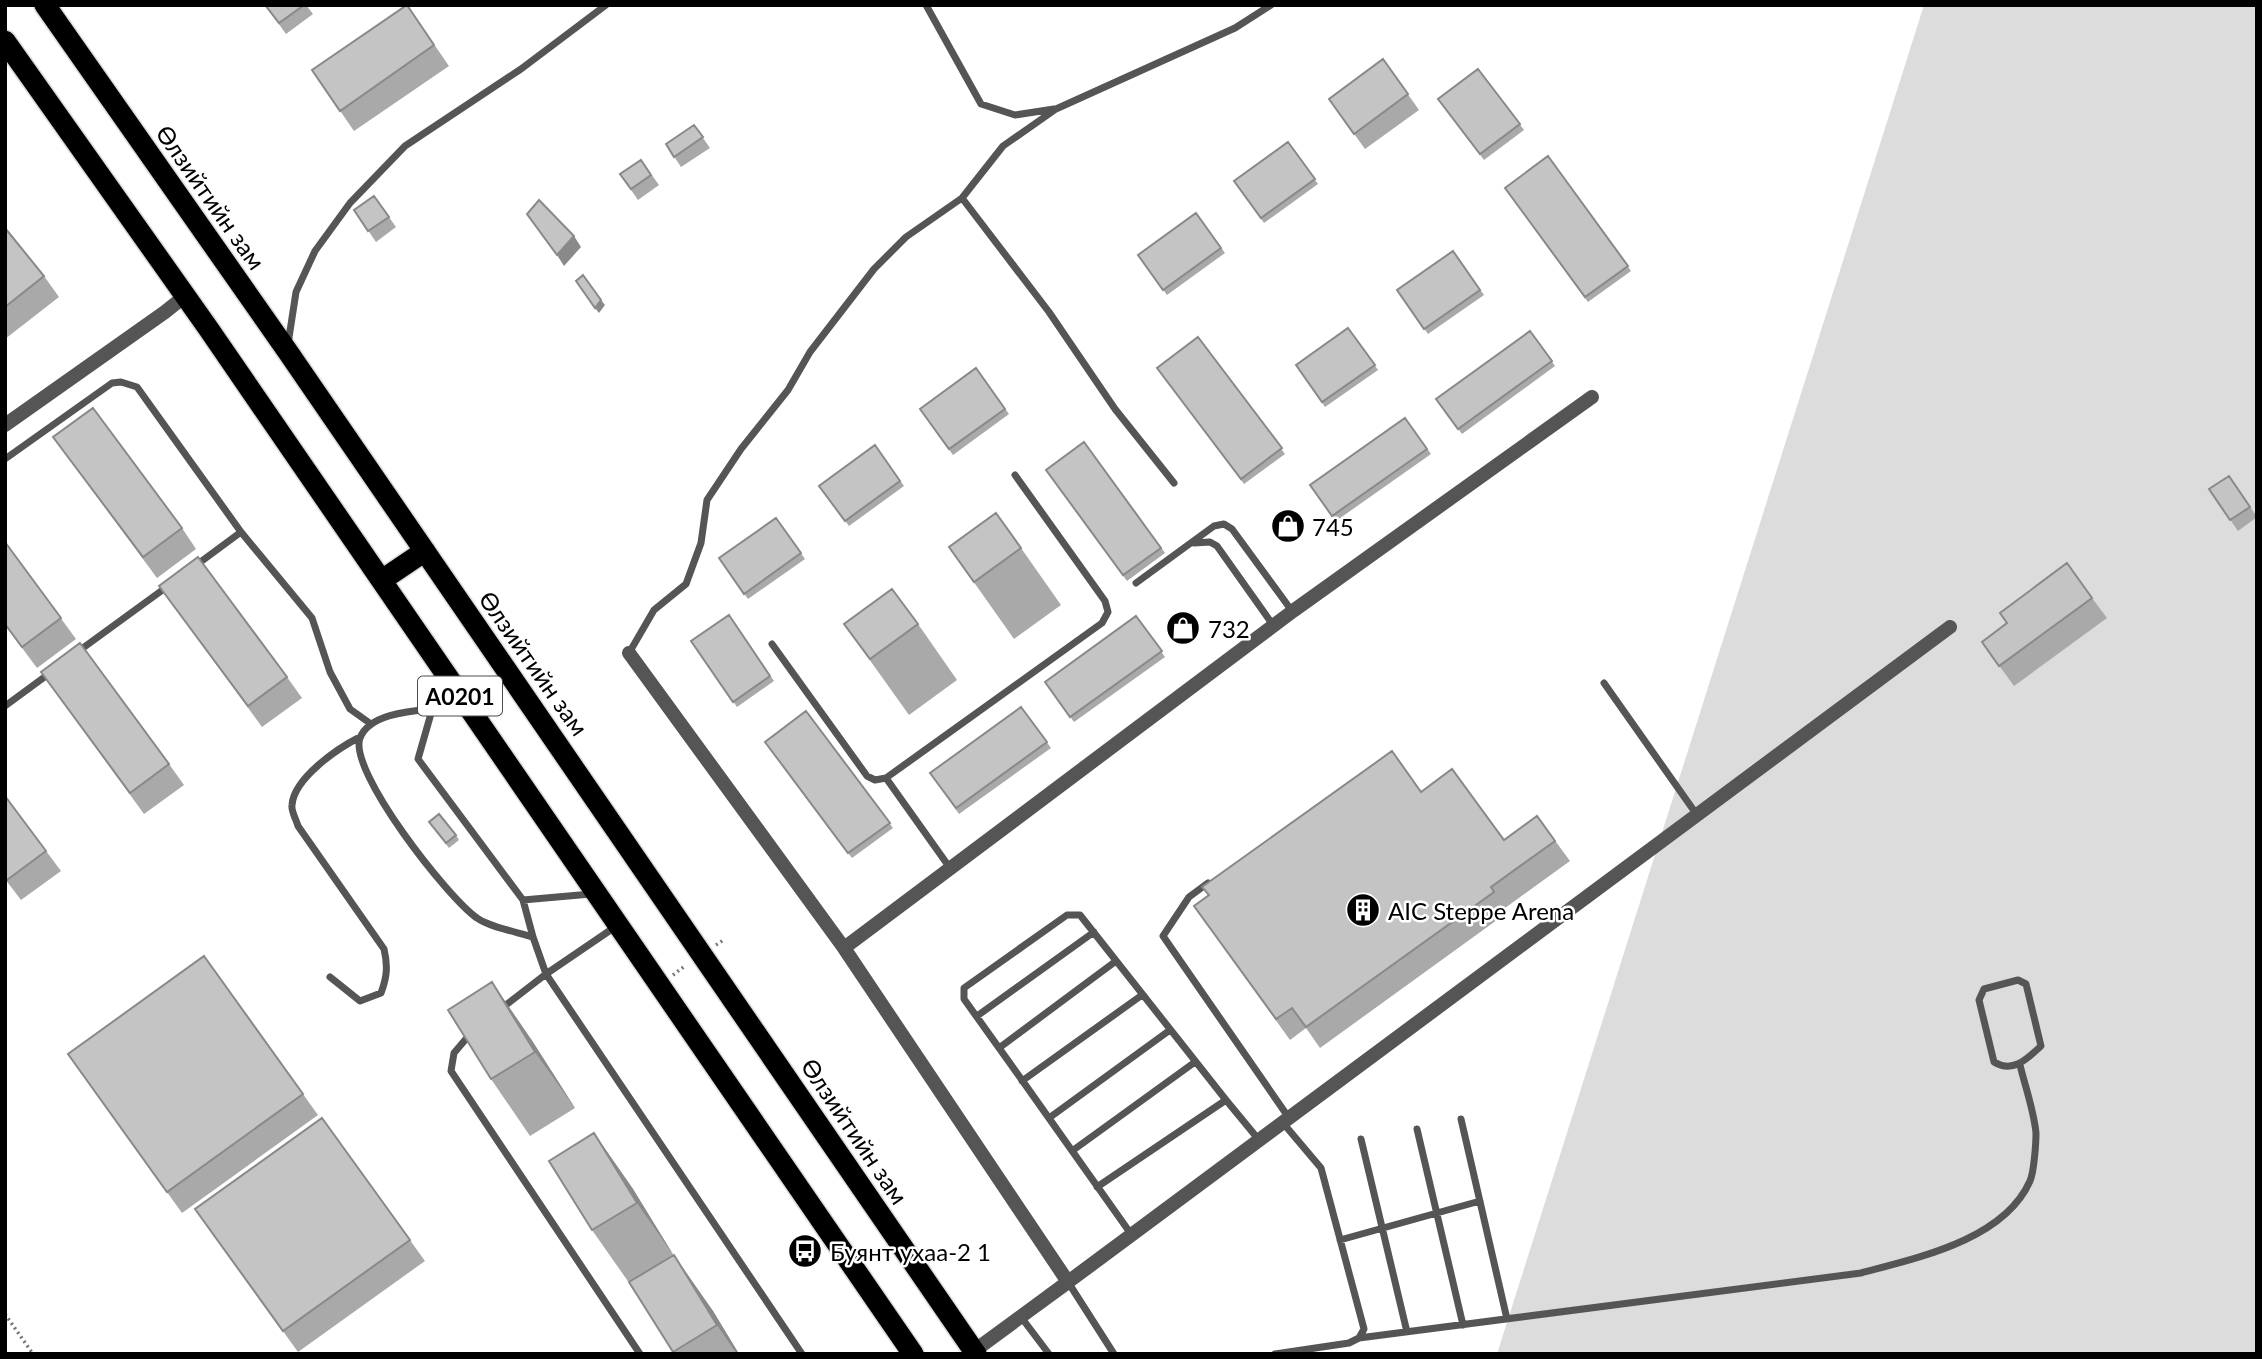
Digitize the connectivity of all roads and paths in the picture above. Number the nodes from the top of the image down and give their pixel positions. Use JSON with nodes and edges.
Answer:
{"nodes":[{"id":1,"x":45,"y":5,"type":"edge"},
{"id":2,"x":606,"y":5,"type":"edge"},
{"id":3,"x":926,"y":5,"type":"edge"},
{"id":4,"x":1271,"y":5,"type":"edge"},
{"id":5,"x":5,"y":41,"type":"edge"},
{"id":6,"x":1056,"y":109,"type":"junction"},
{"id":7,"x":962,"y":198,"type":"junction"},
{"id":8,"x":185,"y":296,"type":"junction"},
{"id":9,"x":288,"y":352,"type":"junction"},
{"id":10,"x":1592,"y":397,"type":"dead end"},
{"id":11,"x":5,"y":425,"type":"edge"},
{"id":12,"x":5,"y":459,"type":"edge"},
{"id":13,"x":1014,"y":475,"type":"dead end"},
{"id":14,"x":1174,"y":483,"type":"dead end"},
{"id":15,"x":240,"y":532,"type":"junction"},
{"id":16,"x":1191,"y":543,"type":"junction"},
{"id":17,"x":425,"y":551,"type":"junction"},
{"id":18,"x":184,"y":573,"type":"edge"},
{"id":19,"x":382,"y":580,"type":"junction"},
{"id":20,"x":173,"y":582,"type":"edge"},
{"id":21,"x":1136,"y":583,"type":"dead end"},
{"id":22,"x":1293,"y":611,"type":"junction"},
{"id":23,"x":1273,"y":626,"type":"junction"},
{"id":24,"x":1950,"y":627,"type":"dead end"},
{"id":25,"x":772,"y":644,"type":"dead end"},
{"id":26,"x":629,"y":653,"type":"joint"},
{"id":27,"x":72,"y":656,"type":"edge"},
{"id":28,"x":61,"y":664,"type":"edge"},
{"id":29,"x":443,"y":671,"type":"junction"},
{"id":30,"x":1604,"y":683,"type":"dead end"},
{"id":31,"x":5,"y":706,"type":"edge"},
{"id":32,"x":432,"y":709,"type":"junction"},
{"id":33,"x":371,"y":724,"type":"junction"},
{"id":34,"x":360,"y":737,"type":"junction"},
{"id":35,"x":886,"y":778,"type":"junction"},
{"id":36,"x":1697,"y":815,"type":"junction"},
{"id":37,"x":950,"y":868,"type":"junction"},
{"id":38,"x":1211,"y":881,"type":"edge"},
{"id":39,"x":597,"y":893,"type":"junction"},
{"id":40,"x":523,"y":900,"type":"junction"},
{"id":41,"x":619,"y":925,"type":"junction"},
{"id":42,"x":1094,"y":932,"type":"junction"},
{"id":43,"x":533,"y":937,"type":"junction"},
{"id":44,"x":725,"y":939,"type":"dead end"},
{"id":45,"x":844,"y":947,"type":"junction"},
{"id":46,"x":702,"y":954,"type":"junction"},
{"id":47,"x":1116,"y":961,"type":"junction"},
{"id":48,"x":546,"y":974,"type":"junction"},
{"id":49,"x":330,"y":977,"type":"dead end"},
{"id":50,"x":660,"y":984,"type":"junction"},
{"id":51,"x":1142,"y":995,"type":"junction"},
{"id":52,"x":496,"y":1013,"type":"edge"},
{"id":53,"x":977,"y":1017,"type":"junction"},
{"id":54,"x":477,"y":1028,"type":"edge"},
{"id":55,"x":1170,"y":1030,"type":"junction"},
{"id":56,"x":999,"y":1048,"type":"junction"},
{"id":57,"x":1195,"y":1062,"type":"junction"},
{"id":58,"x":2020,"y":1065,"type":"junction"},
{"id":59,"x":1023,"y":1081,"type":"junction"},
{"id":60,"x":1226,"y":1100,"type":"junction"},
{"id":61,"x":1049,"y":1118,"type":"junction"},
{"id":62,"x":1461,"y":1119,"type":"dead end"},
{"id":63,"x":1286,"y":1120,"type":"junction"},
{"id":64,"x":1417,"y":1129,"type":"dead end"},
{"id":65,"x":1362,"y":1139,"type":"dead end"},
{"id":66,"x":1259,"y":1140,"type":"junction"},
{"id":67,"x":1072,"y":1151,"type":"junction"},
{"id":68,"x":1097,"y":1186,"type":"junction"},
{"id":69,"x":1480,"y":1201,"type":"junction"},
{"id":70,"x":1437,"y":1213,"type":"junction"},
{"id":71,"x":1383,"y":1228,"type":"junction"},
{"id":72,"x":1132,"y":1235,"type":"junction"},
{"id":73,"x":1340,"y":1240,"type":"junction"},
{"id":74,"x":1068,"y":1282,"type":"junction"},
{"id":75,"x":5,"y":1314,"type":"edge"},
{"id":76,"x":1021,"y":1317,"type":"junction"},
{"id":77,"x":1507,"y":1319,"type":"junction"},
{"id":78,"x":1464,"y":1325,"type":"junction"},
{"id":79,"x":1407,"y":1332,"type":"junction"},
{"id":80,"x":1359,"y":1338,"type":"junction"},
{"id":81,"x":975,"y":1352,"type":"edge"},
{"id":82,"x":33,"y":1354,"type":"edge"},
{"id":83,"x":640,"y":1354,"type":"edge"},
{"id":84,"x":802,"y":1354,"type":"edge"},
{"id":85,"x":913,"y":1354,"type":"edge"},
{"id":86,"x":1049,"y":1354,"type":"edge"},
{"id":87,"x":1114,"y":1354,"type":"edge"},
{"id":88,"x":1275,"y":1354,"type":"edge"}],
"edges":[{"from":1,"to":9,"type":"highway","name":"Өлзийтийн зам","number":"A0201"},
{"from":2,"to":9,"type":"lane"},
{"from":3,"to":6,"type":"lane"},
{"from":4,"to":6,"type":"lane"},
{"from":5,"to":8,"type":"highway","number":"A0201"},
{"from":6,"to":7,"type":"lane"},
{"from":7,"to":14,"type":"lane"},
{"from":7,"to":26,"type":"lane"},
{"from":8,"to":11,"type":"street"},
{"from":8,"to":19,"type":"highway","number":"A0201"},
{"from":9,"to":17,"type":"highway","name":"Өлзийтийн зам","number":"A0201"},
{"from":10,"to":22,"type":"street"},
{"from":12,"to":15,"type":"lane"},
{"from":13,"to":35,"type":"lane"},
{"from":15,"to":18,"type":"lane"},
{"from":15,"to":33,"type":"lane"},
{"from":16,"to":21,"type":"lane"},
{"from":16,"to":22,"type":"lane"},
{"from":16,"to":23,"type":"lane"},
{"from":17,"to":19,"type":"highway"},
{"from":17,"to":46,"type":"highway","name":"Өлзийтийн зам","number":"A0201"},
{"from":19,"to":29,"type":"highway","number":"A0201"},
{"from":20,"to":27,"type":"lane"},
{"from":22,"to":23,"type":"street"},
{"from":23,"to":37,"type":"street"},
{"from":24,"to":36,"type":"street"},
{"from":25,"to":35,"type":"lane"},
{"from":26,"to":45,"type":"street"},
{"from":28,"to":31,"type":"lane"},
{"from":29,"to":32,"type":"lane"},
{"from":29,"to":39,"type":"highway","number":"A0201"},
{"from":30,"to":36,"type":"lane"},
{"from":32,"to":33,"type":"lane"},
{"from":32,"to":40,"type":"lane"},
{"from":33,"to":34,"type":"lane"},
{"from":34,"to":43,"type":"lane"},
{"from":34,"to":49,"type":"lane"},
{"from":35,"to":37,"type":"lane"},
{"from":36,"to":63,"type":"street"},
{"from":37,"to":45,"type":"street"},
{"from":38,"to":63,"type":"lane"},
{"from":39,"to":40,"type":"lane"},
{"from":39,"to":41,"type":"highway","number":"A0201"},
{"from":40,"to":43,"type":"lane"},
{"from":41,"to":48,"type":"lane"},
{"from":41,"to":50,"type":"highway","number":"A0201"},
{"from":42,"to":47,"type":"lane"},
{"from":42,"to":53,"type":"lane"},
{"from":42,"to":53,"type":"lane"},
{"from":43,"to":48,"type":"lane"},
{"from":44,"to":46,"type":"path"},
{"from":45,"to":74,"type":"street"},
{"from":46,"to":50,"type":"path"},
{"from":46,"to":81,"type":"highway","name":"Өлзийтийн зам","number":"A0201"},
{"from":47,"to":51,"type":"lane"},
{"from":47,"to":56,"type":"lane"},
{"from":48,"to":52,"type":"lane"},
{"from":48,"to":84,"type":"lane"},
{"from":50,"to":85,"type":"highway","number":"A0201"},
{"from":51,"to":55,"type":"lane"},
{"from":51,"to":59,"type":"lane"},
{"from":53,"to":56,"type":"lane"},
{"from":54,"to":83,"type":"lane"},
{"from":55,"to":57,"type":"lane"},
{"from":55,"to":61,"type":"lane"},
{"from":56,"to":59,"type":"lane"},
{"from":57,"to":60,"type":"lane"},
{"from":57,"to":67,"type":"lane"},
{"from":58,"to":58,"type":"lane"},
{"from":58,"to":77,"type":"lane"},
{"from":59,"to":61,"type":"lane"},
{"from":60,"to":66,"type":"lane"},
{"from":60,"to":68,"type":"lane"},
{"from":61,"to":67,"type":"lane"},
{"from":62,"to":69,"type":"lane"},
{"from":63,"to":66,"type":"street"},
{"from":63,"to":73,"type":"lane"},
{"from":64,"to":70,"type":"lane"},
{"from":65,"to":71,"type":"lane"},
{"from":66,"to":72,"type":"street"},
{"from":67,"to":68,"type":"lane"},
{"from":68,"to":72,"type":"lane"},
{"from":69,"to":70,"type":"lane"},
{"from":69,"to":77,"type":"lane"},
{"from":70,"to":71,"type":"lane"},
{"from":70,"to":78,"type":"lane"},
{"from":71,"to":73,"type":"lane"},
{"from":71,"to":79,"type":"lane"},
{"from":72,"to":74,"type":"street"},
{"from":73,"to":80,"type":"lane"},
{"from":74,"to":76,"type":"street"},
{"from":74,"to":87,"type":"lane"},
{"from":75,"to":82,"type":"path"},
{"from":76,"to":81,"type":"street"},
{"from":76,"to":86,"type":"lane"},
{"from":77,"to":78,"type":"lane"},
{"from":78,"to":79,"type":"lane"},
{"from":79,"to":80,"type":"lane"},
{"from":80,"to":88,"type":"lane"}]}
